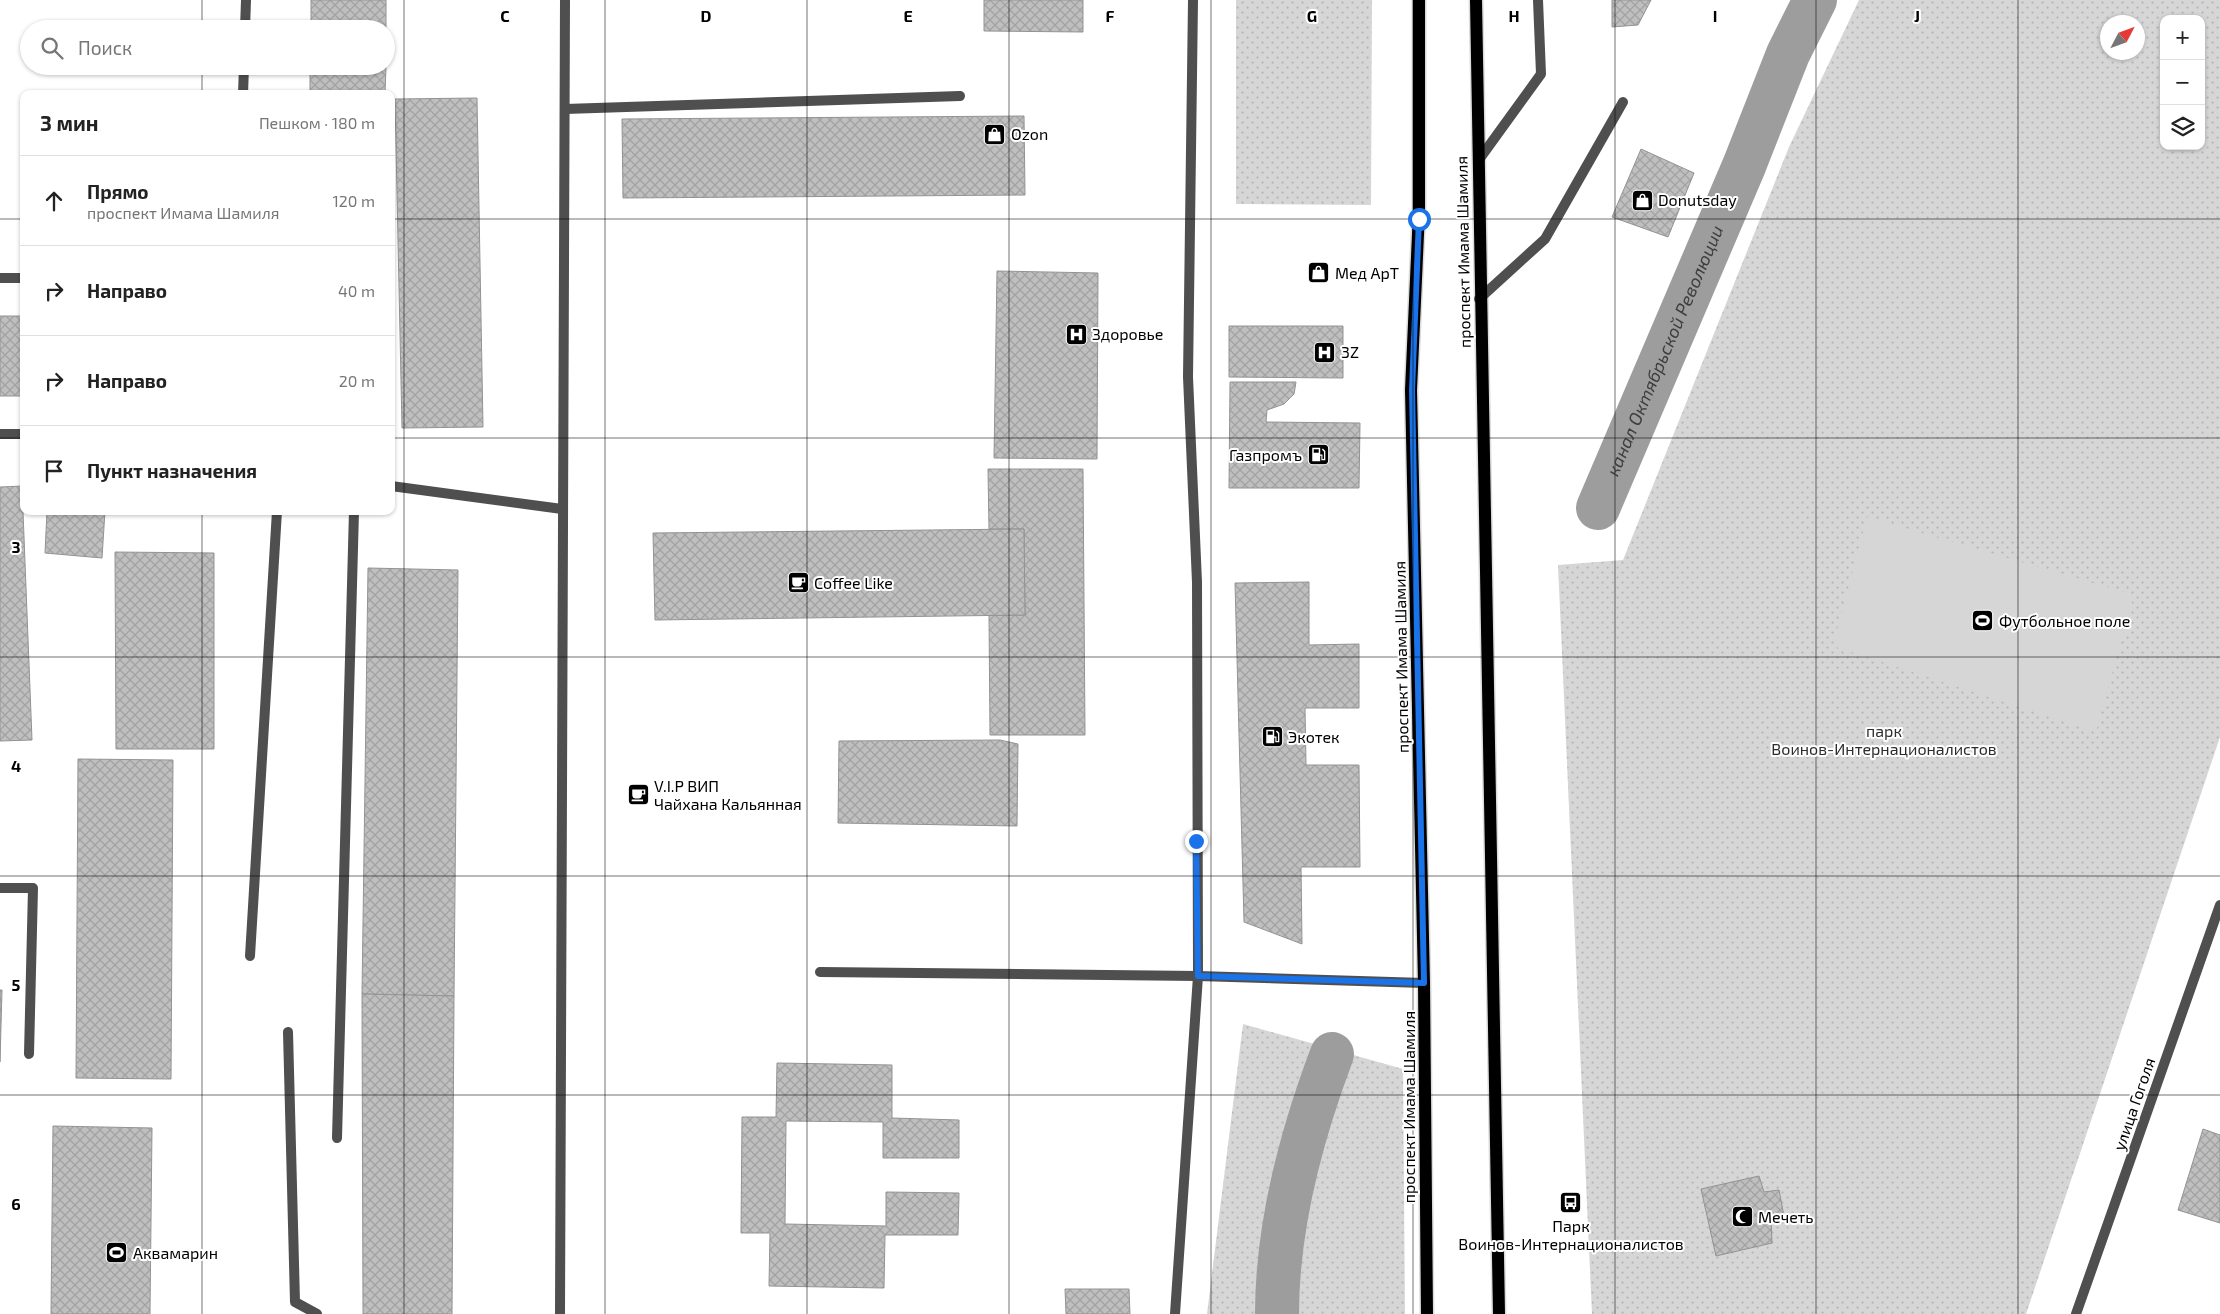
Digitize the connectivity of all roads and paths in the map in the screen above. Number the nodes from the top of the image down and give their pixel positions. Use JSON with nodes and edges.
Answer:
{"nodes":[{"id":1,"x":246,"y":0,"type":"edge"},
{"id":2,"x":565,"y":0,"type":"edge"},
{"id":3,"x":1193,"y":0,"type":"edge"},
{"id":4,"x":1419,"y":0,"type":"edge"},
{"id":5,"x":1476,"y":0,"type":"edge"},
{"id":6,"x":1538,"y":0,"type":"edge"},
{"id":7,"x":245,"y":20,"type":"edge"},
{"id":8,"x":244,"y":75,"type":"edge"},
{"id":9,"x":243,"y":90,"type":"edge"},
{"id":10,"x":960,"y":96,"type":"dead end"},
{"id":11,"x":1623,"y":102,"type":"dead end"},
{"id":12,"x":565,"y":109,"type":"junction"},
{"id":13,"x":1478,"y":162,"type":"junction"},
{"id":14,"x":0,"y":278,"type":"edge"},
{"id":15,"x":20,"y":278,"type":"edge"},
{"id":16,"x":1479,"y":299,"type":"junction"},
{"id":17,"x":0,"y":434,"type":"edge"},
{"id":18,"x":20,"y":434,"type":"edge"},
{"id":19,"x":395,"y":487,"type":"edge"},
{"id":20,"x":562,"y":509,"type":"junction"},
{"id":21,"x":276,"y":515,"type":"edge"},
{"id":22,"x":354,"y":515,"type":"edge"},
{"id":23,"x":0,"y":888,"type":"edge"},
{"id":24,"x":2220,"y":905,"type":"edge"},
{"id":25,"x":250,"y":956,"type":"dead end"},
{"id":26,"x":820,"y":972,"type":"dead end"},
{"id":27,"x":1198,"y":976,"type":"junction"},
{"id":28,"x":1424,"y":983,"type":"junction"},
{"id":29,"x":288,"y":1032,"type":"dead end"},
{"id":30,"x":29,"y":1054,"type":"dead end"},
{"id":31,"x":337,"y":1138,"type":"dead end"},
{"id":32,"x":317,"y":1314,"type":"edge"},
{"id":33,"x":560,"y":1314,"type":"edge"},
{"id":34,"x":1175,"y":1314,"type":"edge"},
{"id":35,"x":1427,"y":1314,"type":"edge"},
{"id":36,"x":1498,"y":1314,"type":"edge"},
{"id":37,"x":2076,"y":1314,"type":"edge"}],
"edges":[{"from":1,"to":7,"type":"street"},
{"from":2,"to":12,"type":"street"},
{"from":3,"to":27,"type":"street"},
{"from":4,"to":28,"type":"main road","name":"проспект Имама Шамиля"},
{"from":5,"to":13,"type":"main road","name":"проспект Имама Шамиля"},
{"from":6,"to":13,"type":"street"},
{"from":8,"to":9,"type":"street"},
{"from":10,"to":12,"type":"street"},
{"from":11,"to":16,"type":"street"},
{"from":12,"to":20,"type":"street"},
{"from":13,"to":16,"type":"main road","name":"проспект Имама Шамиля"},
{"from":14,"to":15,"type":"street"},
{"from":16,"to":36,"type":"main road","name":"проспект Имама Шамиля"},
{"from":17,"to":18,"type":"street"},
{"from":19,"to":20,"type":"street"},
{"from":20,"to":33,"type":"street"},
{"from":21,"to":25,"type":"street"},
{"from":22,"to":31,"type":"street"},
{"from":23,"to":30,"type":"street"},
{"from":24,"to":37,"type":"street","name":"улица Гоголя"},
{"from":26,"to":27,"type":"street"},
{"from":27,"to":28,"type":"street"},
{"from":27,"to":34,"type":"street"},
{"from":28,"to":35,"type":"main road","name":"проспект Имама Шамиля"},
{"from":29,"to":32,"type":"street"}]}
